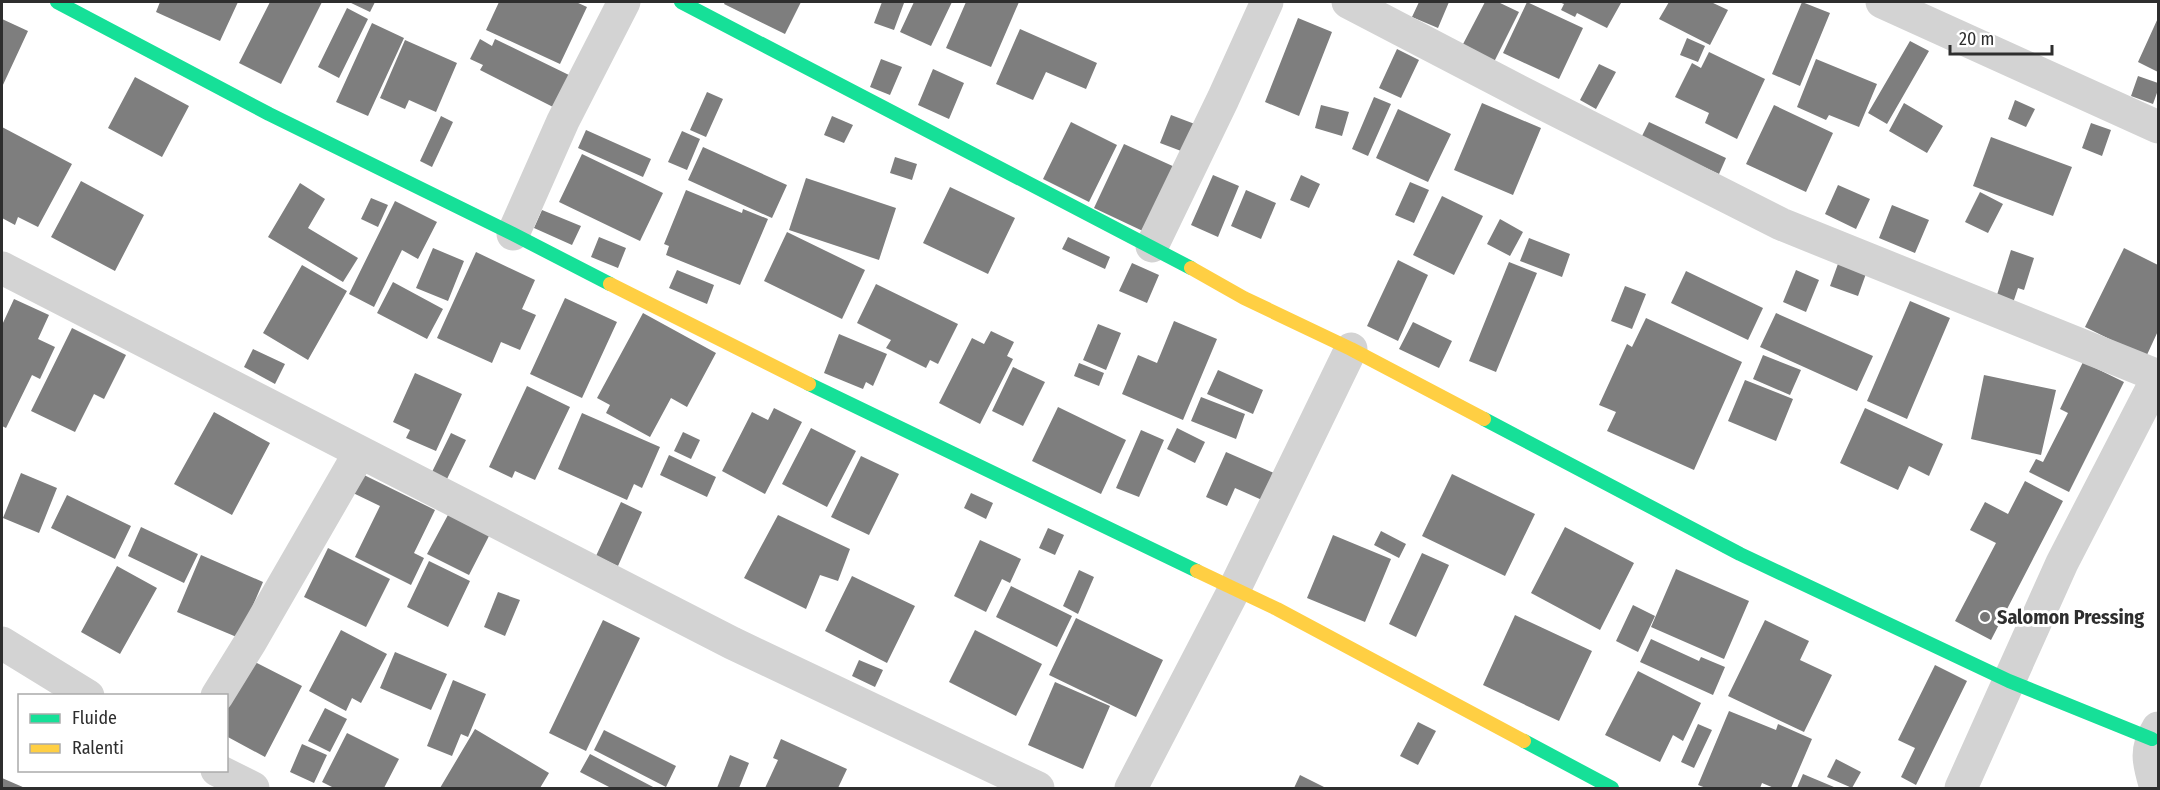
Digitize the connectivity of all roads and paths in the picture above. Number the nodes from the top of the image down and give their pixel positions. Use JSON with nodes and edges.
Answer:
{"nodes":[{"id":1,"x":57,"y":2,"type":"edge"},
{"id":2,"x":624,"y":2,"type":"edge"},
{"id":3,"x":1267,"y":2,"type":"edge"},
{"id":4,"x":1348,"y":2,"type":"edge"},
{"id":5,"x":1882,"y":2,"type":"edge"},
{"id":6,"x":690,"y":4,"type":"edge"},
{"id":7,"x":2158,"y":127,"type":"edge"},
{"id":8,"x":513,"y":234,"type":"junction"},
{"id":9,"x":1152,"y":246,"type":"junction"},
{"id":10,"x":2,"y":268,"type":"edge"},
{"id":11,"x":1351,"y":349,"type":"junction"},
{"id":12,"x":2158,"y":376,"type":"edge"},
{"id":13,"x":360,"y":452,"type":"junction"},
{"id":14,"x":1235,"y":588,"type":"junction"},
{"id":15,"x":2,"y":643,"type":"edge"},
{"id":16,"x":2009,"y":681,"type":"junction"},
{"id":17,"x":85,"y":694,"type":"edge"},
{"id":18,"x":218,"y":694,"type":"edge"},
{"id":19,"x":2155,"y":734,"type":"edge"},
{"id":20,"x":219,"y":772,"type":"edge"},
{"id":21,"x":253,"y":789,"type":"edge"},
{"id":22,"x":1038,"y":789,"type":"edge"},
{"id":23,"x":1131,"y":789,"type":"edge"},
{"id":24,"x":1612,"y":789,"type":"edge"},
{"id":25,"x":1961,"y":789,"type":"edge"},
{"id":26,"x":2156,"y":789,"type":"edge"}],
"edges":[{"from":1,"to":8,"type":"street"},
{"from":2,"to":8,"type":"street"},
{"from":3,"to":9,"type":"street"},
{"from":4,"to":12,"type":"street"},
{"from":5,"to":7,"type":"street"},
{"from":6,"to":9,"type":"street"},
{"from":8,"to":14,"type":"street"},
{"from":9,"to":11,"type":"street"},
{"from":10,"to":13,"type":"street"},
{"from":11,"to":14,"type":"street"},
{"from":11,"to":16,"type":"street"},
{"from":12,"to":16,"type":"street"},
{"from":13,"to":18,"type":"street"},
{"from":13,"to":22,"type":"street"},
{"from":14,"to":23,"type":"street"},
{"from":14,"to":24,"type":"street"},
{"from":15,"to":17,"type":"street"},
{"from":16,"to":19,"type":"street"},
{"from":16,"to":25,"type":"street"},
{"from":19,"to":26,"type":"street"},
{"from":20,"to":21,"type":"street"}]}
